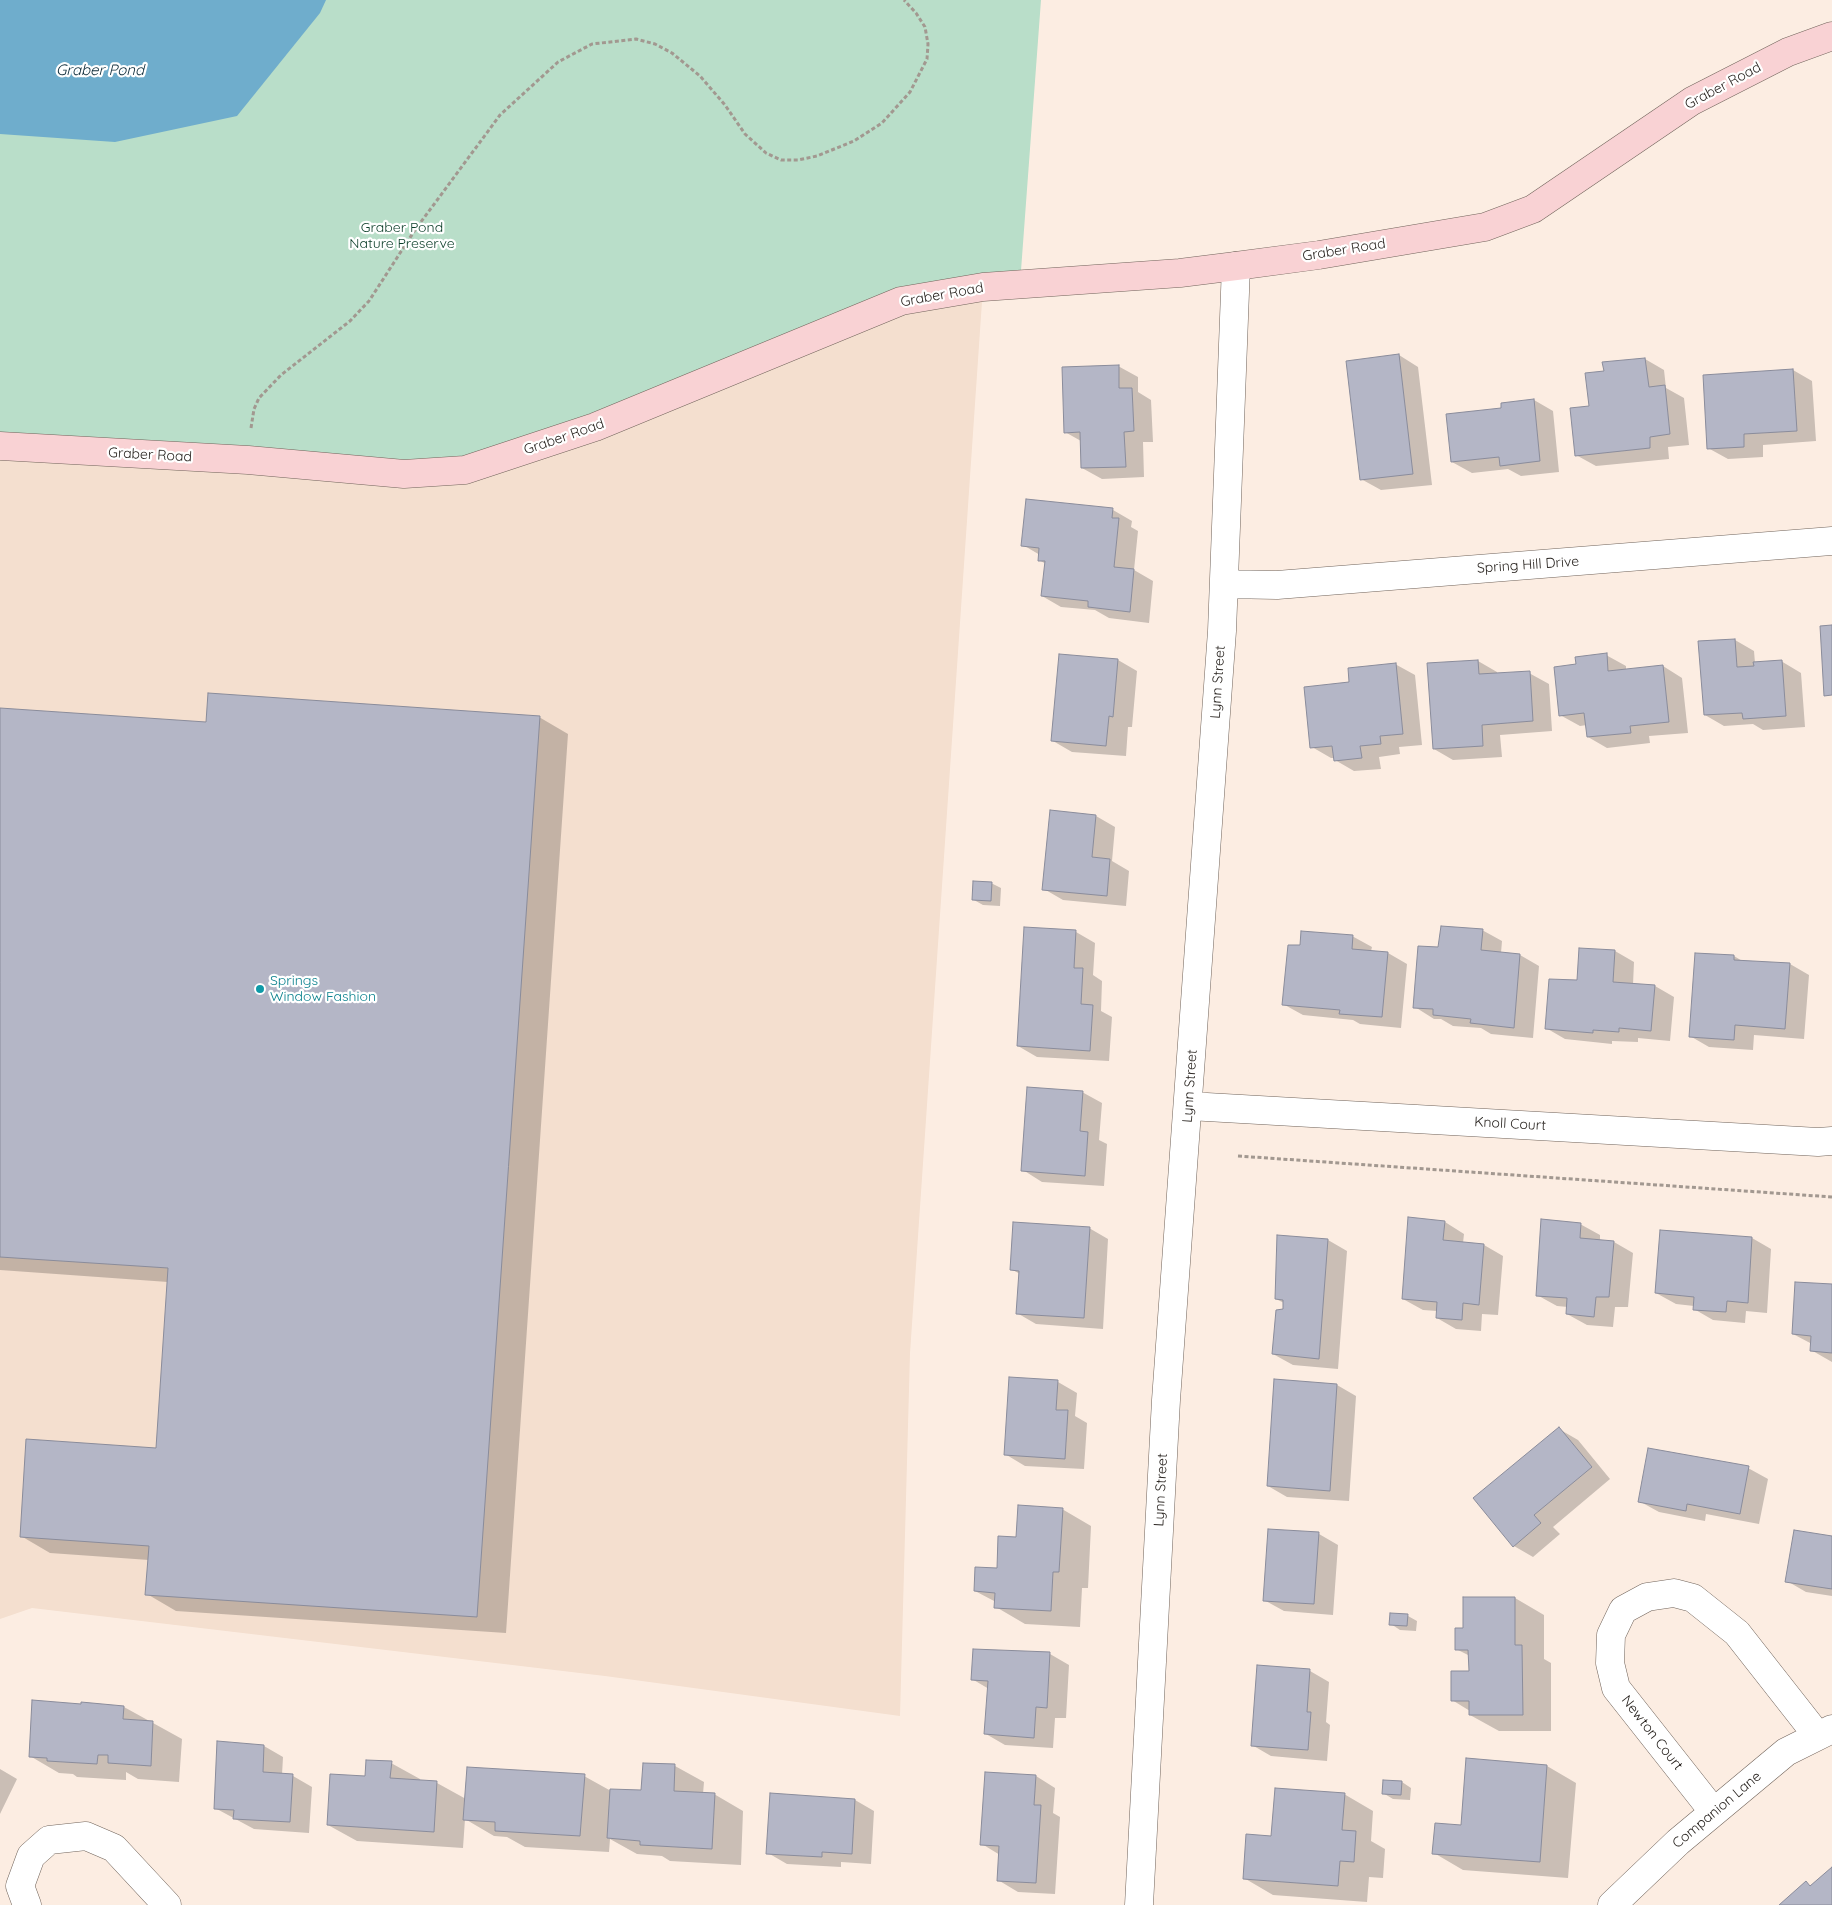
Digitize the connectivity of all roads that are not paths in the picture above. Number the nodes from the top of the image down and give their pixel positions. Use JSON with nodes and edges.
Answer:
{"nodes":[{"id":1,"x":1832,"y":36,"type":"edge"},
{"id":2,"x":1236,"y":266,"type":"junction"},
{"id":3,"x":0,"y":446,"type":"edge"},
{"id":4,"x":1832,"y":541,"type":"edge"},
{"id":5,"x":1224,"y":584,"type":"junction"},
{"id":6,"x":1189,"y":1106,"type":"junction"},
{"id":7,"x":1832,"y":1141,"type":"edge"},
{"id":8,"x":1825,"y":1732,"type":"edge"},
{"id":9,"x":1713,"y":1811,"type":"junction"},
{"id":10,"x":27,"y":1905,"type":"edge"},
{"id":11,"x":167,"y":1905,"type":"edge"},
{"id":12,"x":1139,"y":1905,"type":"edge"},
{"id":13,"x":1612,"y":1905,"type":"edge"}],
"edges":[{"from":1,"to":2,"type":"street","name":"Graber Road"},
{"from":2,"to":3,"type":"street","name":"Graber Road"},
{"from":2,"to":5,"type":"street","name":"Lynn Street"},
{"from":4,"to":5,"type":"street","name":"Spring Hill Drive"},
{"from":5,"to":6,"type":"street","name":"Lynn Street"},
{"from":6,"to":7,"type":"street","name":"Knoll Court"},
{"from":6,"to":12,"type":"street","name":"Lynn Street"},
{"from":8,"to":9,"type":"street","name":"Companion Lane"},
{"from":8,"to":9,"type":"street","name":"Newton Court"},
{"from":9,"to":13,"type":"street","name":"Companion Lane"},
{"from":10,"to":11,"type":"street"}]}
